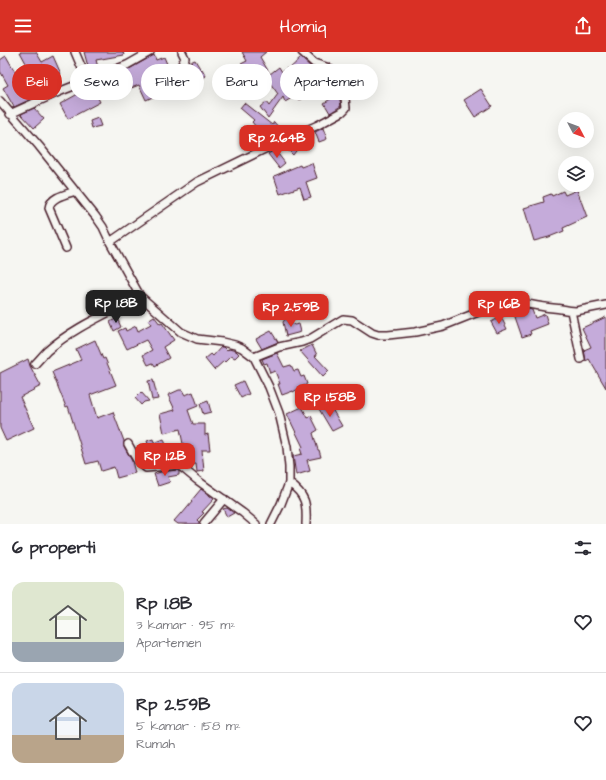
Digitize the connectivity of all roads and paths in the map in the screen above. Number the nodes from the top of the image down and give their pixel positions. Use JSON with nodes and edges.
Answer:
{"nodes":[{"id":1,"x":75,"y":52,"type":"edge"},
{"id":2,"x":150,"y":52,"type":"edge"},
{"id":3,"x":182,"y":52,"type":"edge"},
{"id":4,"x":302,"y":52,"type":"edge"},
{"id":5,"x":80,"y":64,"type":"edge"},
{"id":6,"x":130,"y":64,"type":"edge"},
{"id":7,"x":182,"y":64,"type":"dead end"},
{"id":8,"x":70,"y":88,"type":"edge"},
{"id":9,"x":0,"y":101,"type":"edge"},
{"id":10,"x":10,"y":114,"type":"junction"},
{"id":11,"x":76,"y":191,"type":"junction"},
{"id":12,"x":110,"y":242,"type":"junction"},
{"id":13,"x":66,"y":248,"type":"dead end"},
{"id":14,"x":140,"y":296,"type":"junction"},
{"id":15,"x":606,"y":305,"type":"edge"},
{"id":16,"x":571,"y":311,"type":"junction"},
{"id":17,"x":254,"y":357,"type":"junction"},
{"id":18,"x":581,"y":359,"type":"dead end"},
{"id":19,"x":35,"y":364,"type":"dead end"},
{"id":20,"x":128,"y":444,"type":"dead end"},
{"id":21,"x":289,"y":483,"type":"junction"},
{"id":22,"x":224,"y":499,"type":"junction"},
{"id":23,"x":204,"y":524,"type":"edge"},
{"id":24,"x":256,"y":524,"type":"edge"},
{"id":25,"x":271,"y":524,"type":"edge"},
{"id":26,"x":306,"y":524,"type":"edge"}],
"edges":[{"from":1,"to":5,"type":"street"},
{"from":2,"to":6,"type":"street"},
{"from":3,"to":7,"type":"street"},
{"from":4,"to":12,"type":"street"},
{"from":8,"to":10,"type":"street"},
{"from":9,"to":10,"type":"street"},
{"from":10,"to":11,"type":"street"},
{"from":11,"to":12,"type":"street"},
{"from":11,"to":13,"type":"street"},
{"from":12,"to":14,"type":"street"},
{"from":14,"to":17,"type":"street"},
{"from":14,"to":19,"type":"street"},
{"from":15,"to":16,"type":"street"},
{"from":16,"to":17,"type":"street"},
{"from":16,"to":18,"type":"street"},
{"from":17,"to":21,"type":"street"},
{"from":20,"to":22,"type":"street"},
{"from":21,"to":25,"type":"street"},
{"from":21,"to":26,"type":"street"},
{"from":22,"to":23,"type":"street"},
{"from":22,"to":24,"type":"street"}]}
